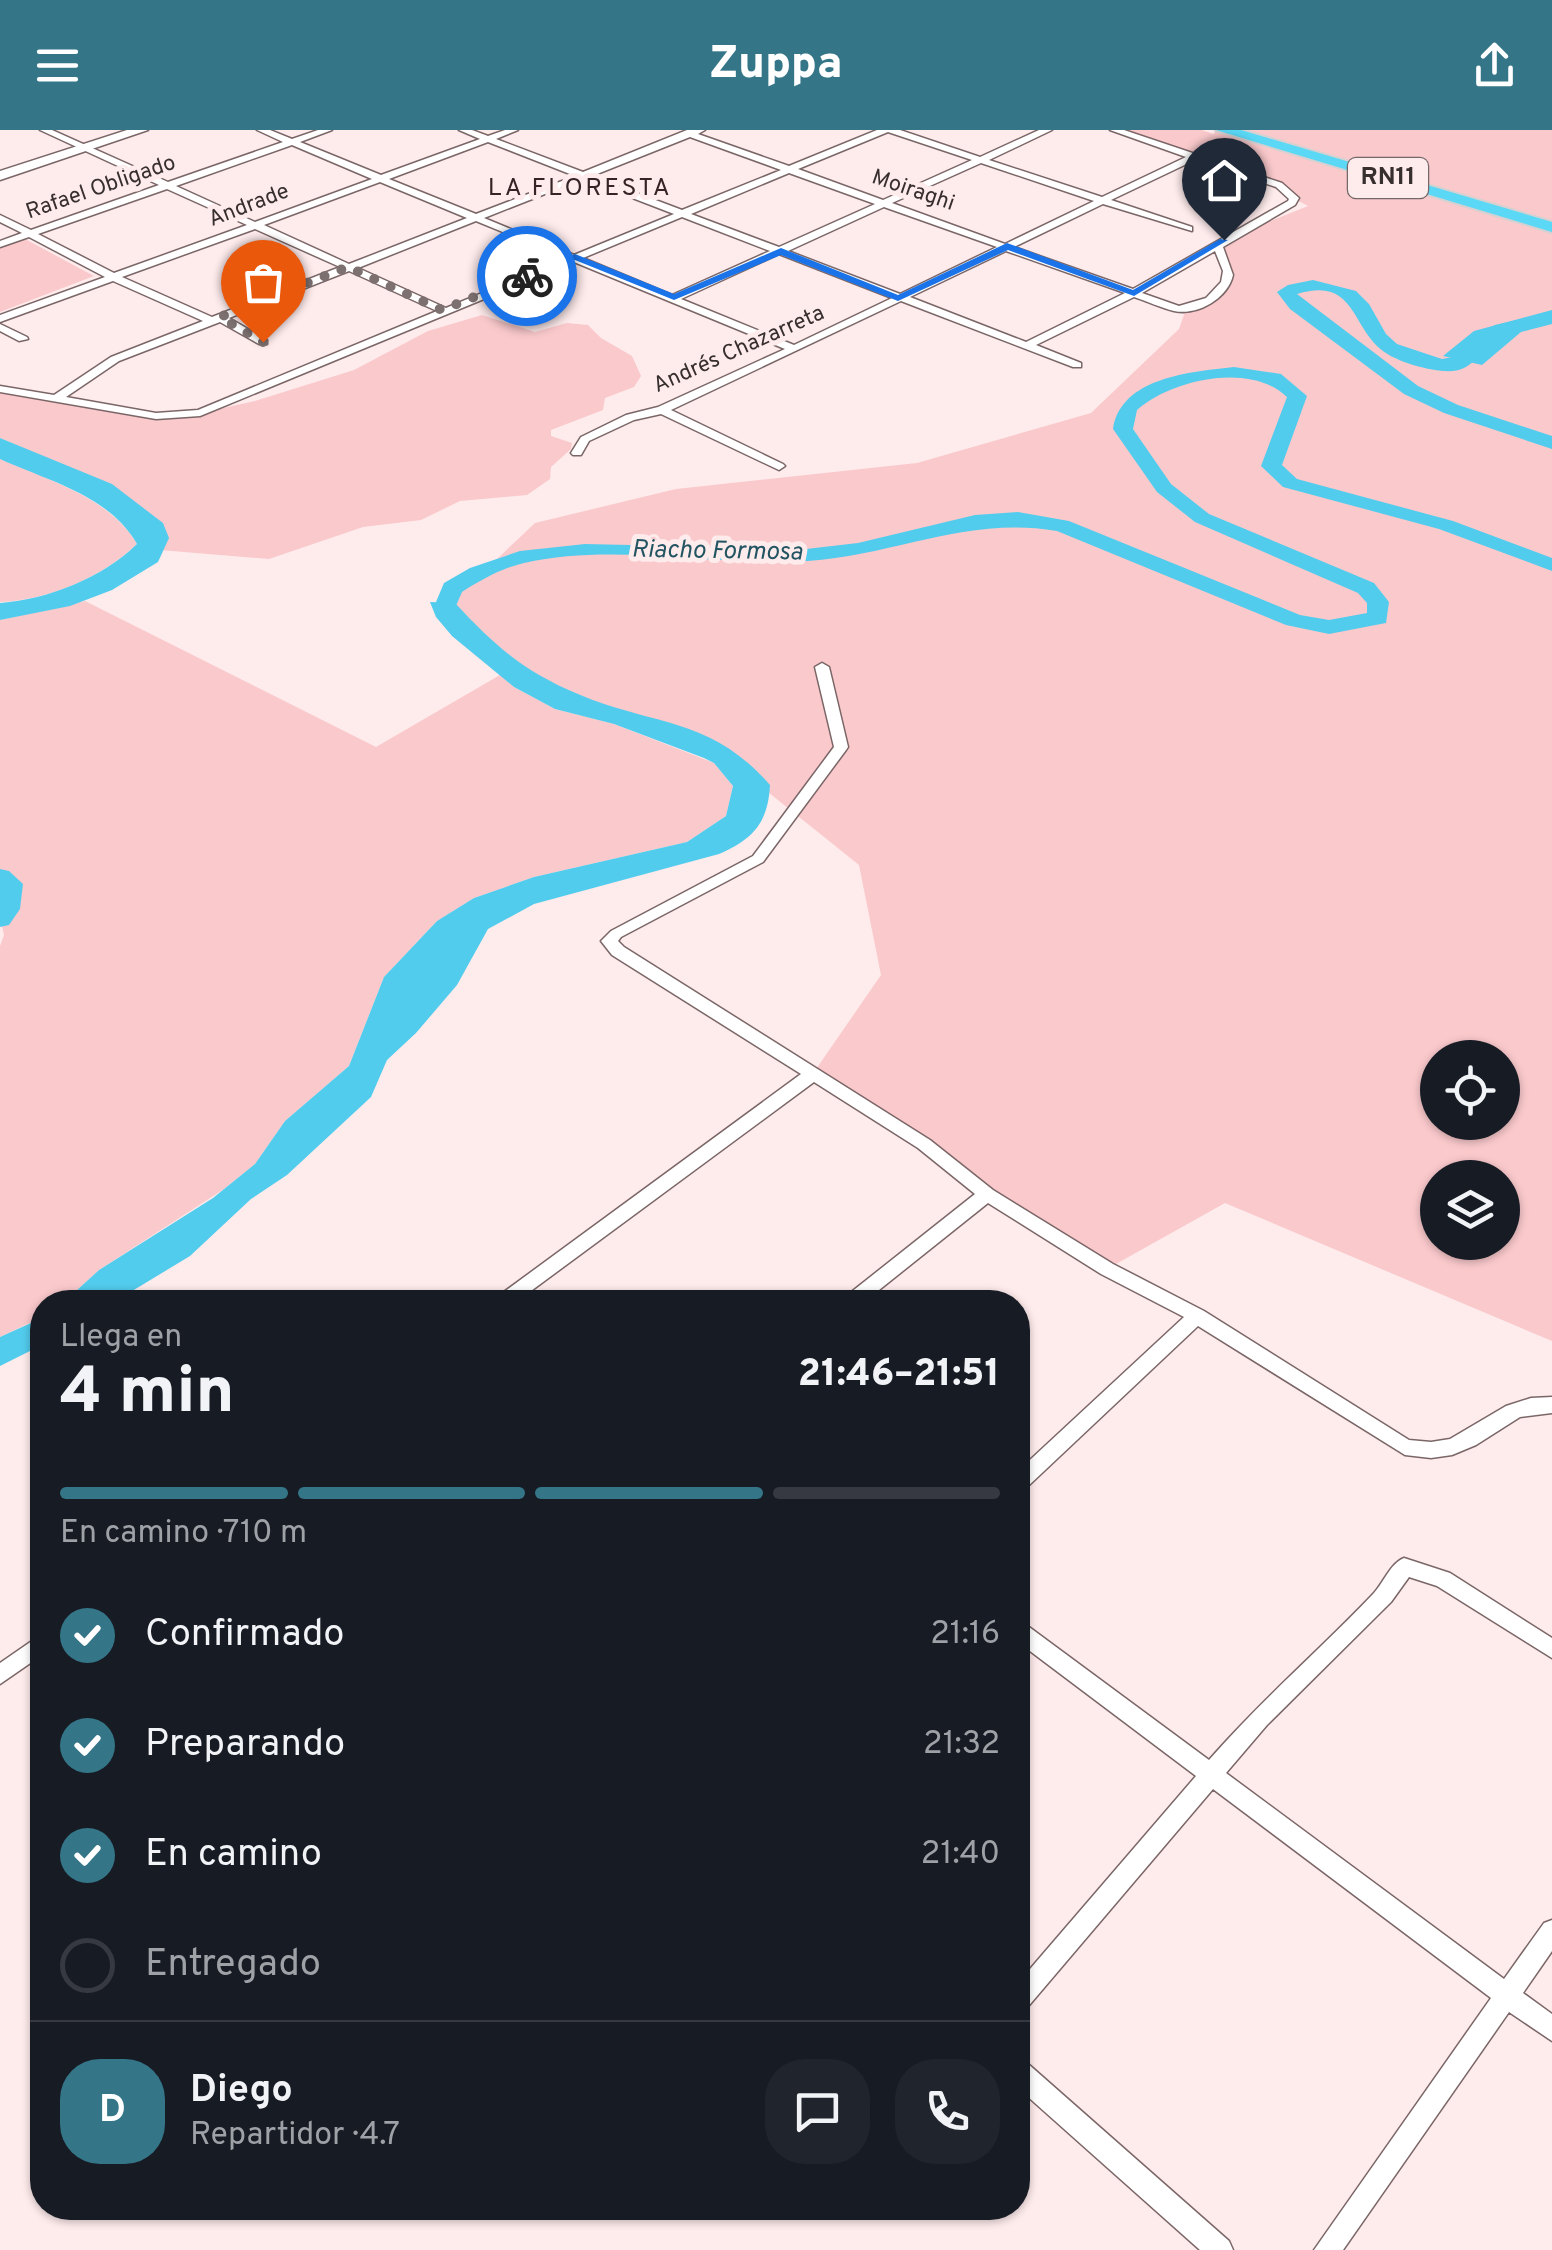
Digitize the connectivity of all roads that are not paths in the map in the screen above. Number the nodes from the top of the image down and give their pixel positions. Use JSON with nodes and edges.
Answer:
{"nodes":[{"id":1,"x":45,"y":130,"type":"edge"},
{"id":2,"x":141,"y":130,"type":"edge"},
{"id":3,"x":262,"y":130,"type":"edge"},
{"id":4,"x":328,"y":130,"type":"edge"},
{"id":5,"x":464,"y":130,"type":"edge"},
{"id":6,"x":513,"y":130,"type":"edge"},
{"id":7,"x":888,"y":130,"type":"edge"},
{"id":8,"x":1047,"y":130,"type":"edge"},
{"id":9,"x":1116,"y":130,"type":"edge"},
{"id":10,"x":1224,"y":130,"type":"edge"},
{"id":11,"x":689,"y":131,"type":"edge"},
{"id":12,"x":489,"y":139,"type":"junction"},
{"id":13,"x":291,"y":142,"type":"junction"},
{"id":14,"x":85,"y":148,"type":"junction"},
{"id":15,"x":1192,"y":156,"type":"junction"},
{"id":16,"x":982,"y":159,"type":"junction"},
{"id":17,"x":788,"y":170,"type":"junction"},
{"id":18,"x":583,"y":174,"type":"junction"},
{"id":19,"x":0,"y":176,"type":"edge"},
{"id":20,"x":381,"y":178,"type":"junction"},
{"id":21,"x":167,"y":186,"type":"junction"},
{"id":22,"x":1101,"y":200,"type":"junction"},
{"id":23,"x":886,"y":202,"type":"junction"},
{"id":24,"x":682,"y":213,"type":"junction"},
{"id":25,"x":477,"y":216,"type":"junction"},
{"id":26,"x":0,"y":218,"type":"edge"},
{"id":27,"x":252,"y":226,"type":"junction"},
{"id":28,"x":1552,"y":227,"type":"edge"},
{"id":29,"x":1189,"y":229,"type":"dead end"},
{"id":30,"x":31,"y":233,"type":"junction"},
{"id":31,"x":0,"y":244,"type":"edge"},
{"id":32,"x":1217,"y":244,"type":"junction"},
{"id":33,"x":1007,"y":246,"type":"junction"},
{"id":34,"x":781,"y":251,"type":"junction"},
{"id":35,"x":575,"y":256,"type":"junction"},
{"id":36,"x":348,"y":267,"type":"junction"},
{"id":37,"x":115,"y":278,"type":"junction"},
{"id":38,"x":1134,"y":294,"type":"junction"},
{"id":39,"x":674,"y":298,"type":"junction"},
{"id":40,"x":898,"y":298,"type":"junction"},
{"id":41,"x":442,"y":310,"type":"junction"},
{"id":42,"x":214,"y":318,"type":"junction"},
{"id":43,"x":0,"y":319,"type":"edge"},
{"id":44,"x":0,"y":327,"type":"edge"},
{"id":45,"x":23,"y":339,"type":"dead end"},
{"id":46,"x":263,"y":342,"type":"dead end"},
{"id":47,"x":1028,"y":346,"type":"junction"},
{"id":48,"x":795,"y":349,"type":"junction"},
{"id":49,"x":1077,"y":365,"type":"dead end"},
{"id":50,"x":0,"y":389,"type":"edge"},
{"id":51,"x":57,"y":398,"type":"junction"},
{"id":52,"x":662,"y":410,"type":"junction"},
{"id":53,"x":577,"y":453,"type":"dead end"},
{"id":54,"x":778,"y":466,"type":"dead end"},
{"id":55,"x":822,"y":667,"type":"dead end"},
{"id":56,"x":812,"y":1076,"type":"junction"},
{"id":57,"x":987,"y":1194,"type":"junction"},
{"id":58,"x":520,"y":1290,"type":"edge"},
{"id":59,"x":867,"y":1290,"type":"edge"},
{"id":60,"x":1197,"y":1316,"type":"junction"},
{"id":61,"x":1552,"y":1404,"type":"edge"},
{"id":62,"x":1030,"y":1472,"type":"edge"},
{"id":63,"x":1030,"y":1639,"type":"edge"},
{"id":64,"x":1552,"y":1649,"type":"edge"},
{"id":65,"x":30,"y":1652,"type":"edge"},
{"id":66,"x":0,"y":1674,"type":"edge"},
{"id":67,"x":1212,"y":1774,"type":"junction"},
{"id":68,"x":1552,"y":1931,"type":"edge"},
{"id":69,"x":1030,"y":1986,"type":"edge"},
{"id":70,"x":1508,"y":1995,"type":"junction"},
{"id":71,"x":1552,"y":2028,"type":"edge"},
{"id":72,"x":1030,"y":2083,"type":"edge"},
{"id":73,"x":1220,"y":2250,"type":"edge"},
{"id":74,"x":1327,"y":2250,"type":"edge"}],
"edges":[{"from":1,"to":14,"type":"street"},
{"from":2,"to":14,"type":"main road"},
{"from":3,"to":13,"type":"street"},
{"from":4,"to":13,"type":"street","name":"Rafael Obligado"},
{"from":5,"to":12,"type":"street"},
{"from":6,"to":12,"type":"street","name":"Andrade"},
{"from":7,"to":16,"type":"street"},
{"from":7,"to":17,"type":"street"},
{"from":8,"to":16,"type":"street"},
{"from":9,"to":15,"type":"street"},
{"from":10,"to":28,"type":"highway","number":"RN11"},
{"from":11,"to":17,"type":"street","name":"Moiraghi"},
{"from":11,"to":18,"type":"street"},
{"from":12,"to":18,"type":"street"},
{"from":12,"to":20,"type":"street","name":"Andrade"},
{"from":13,"to":20,"type":"street"},
{"from":13,"to":21,"type":"street","name":"Rafael Obligado"},
{"from":14,"to":19,"type":"main road"},
{"from":14,"to":21,"type":"street"},
{"from":15,"to":22,"type":"street","name":"Andrés Chazarreta"},
{"from":15,"to":32,"type":"street"},
{"from":16,"to":22,"type":"street"},
{"from":16,"to":23,"type":"street"},
{"from":17,"to":23,"type":"street","name":"Moiraghi"},
{"from":17,"to":24,"type":"street"},
{"from":18,"to":24,"type":"street"},
{"from":18,"to":25,"type":"street"},
{"from":20,"to":25,"type":"street"},
{"from":20,"to":27,"type":"street","name":"Andrade"},
{"from":21,"to":27,"type":"street"},
{"from":21,"to":30,"type":"street","name":"Rafael Obligado"},
{"from":22,"to":29,"type":"street"},
{"from":22,"to":33,"type":"street","name":"Andrés Chazarreta"},
{"from":23,"to":33,"type":"street","name":"Moiraghi"},
{"from":23,"to":34,"type":"street"},
{"from":24,"to":34,"type":"street"},
{"from":24,"to":35,"type":"street"},
{"from":25,"to":35,"type":"street"},
{"from":25,"to":36,"type":"street"},
{"from":26,"to":30,"type":"street"},
{"from":27,"to":36,"type":"street"},
{"from":27,"to":37,"type":"street","name":"Andrade"},
{"from":30,"to":31,"type":"street","name":"Rafael Obligado"},
{"from":30,"to":37,"type":"street"},
{"from":32,"to":38,"type":"street"},
{"from":32,"to":38,"type":"street","name":"Moiraghi"},
{"from":33,"to":38,"type":"street","name":"Moiraghi"},
{"from":33,"to":40,"type":"street","name":"Andrés Chazarreta"},
{"from":34,"to":39,"type":"street"},
{"from":34,"to":40,"type":"street"},
{"from":35,"to":39,"type":"street"},
{"from":35,"to":41,"type":"street"},
{"from":36,"to":41,"type":"street"},
{"from":36,"to":42,"type":"street"},
{"from":37,"to":42,"type":"street"},
{"from":37,"to":43,"type":"street","name":"Andrade"},
{"from":38,"to":47,"type":"street"},
{"from":39,"to":48,"type":"street"},
{"from":40,"to":47,"type":"street"},
{"from":40,"to":48,"type":"street","name":"Andrés Chazarreta"},
{"from":41,"to":51,"type":"street"},
{"from":42,"to":46,"type":"street"},
{"from":42,"to":51,"type":"street"},
{"from":44,"to":45,"type":"street"},
{"from":47,"to":49,"type":"street"},
{"from":48,"to":52,"type":"street","name":"Andrés Chazarreta"},
{"from":50,"to":51,"type":"street"},
{"from":52,"to":53,"type":"street","name":"Andrés Chazarreta"},
{"from":52,"to":54,"type":"street"},
{"from":55,"to":56,"type":"street"},
{"from":56,"to":57,"type":"street"},
{"from":56,"to":58,"type":"street"},
{"from":57,"to":59,"type":"street"},
{"from":57,"to":60,"type":"street"},
{"from":60,"to":61,"type":"street"},
{"from":60,"to":62,"type":"street"},
{"from":63,"to":67,"type":"street"},
{"from":64,"to":67,"type":"street"},
{"from":65,"to":66,"type":"street"},
{"from":67,"to":69,"type":"street"},
{"from":67,"to":70,"type":"street"},
{"from":68,"to":70,"type":"street"},
{"from":70,"to":71,"type":"street"},
{"from":70,"to":74,"type":"street"},
{"from":72,"to":73,"type":"street"}]}
